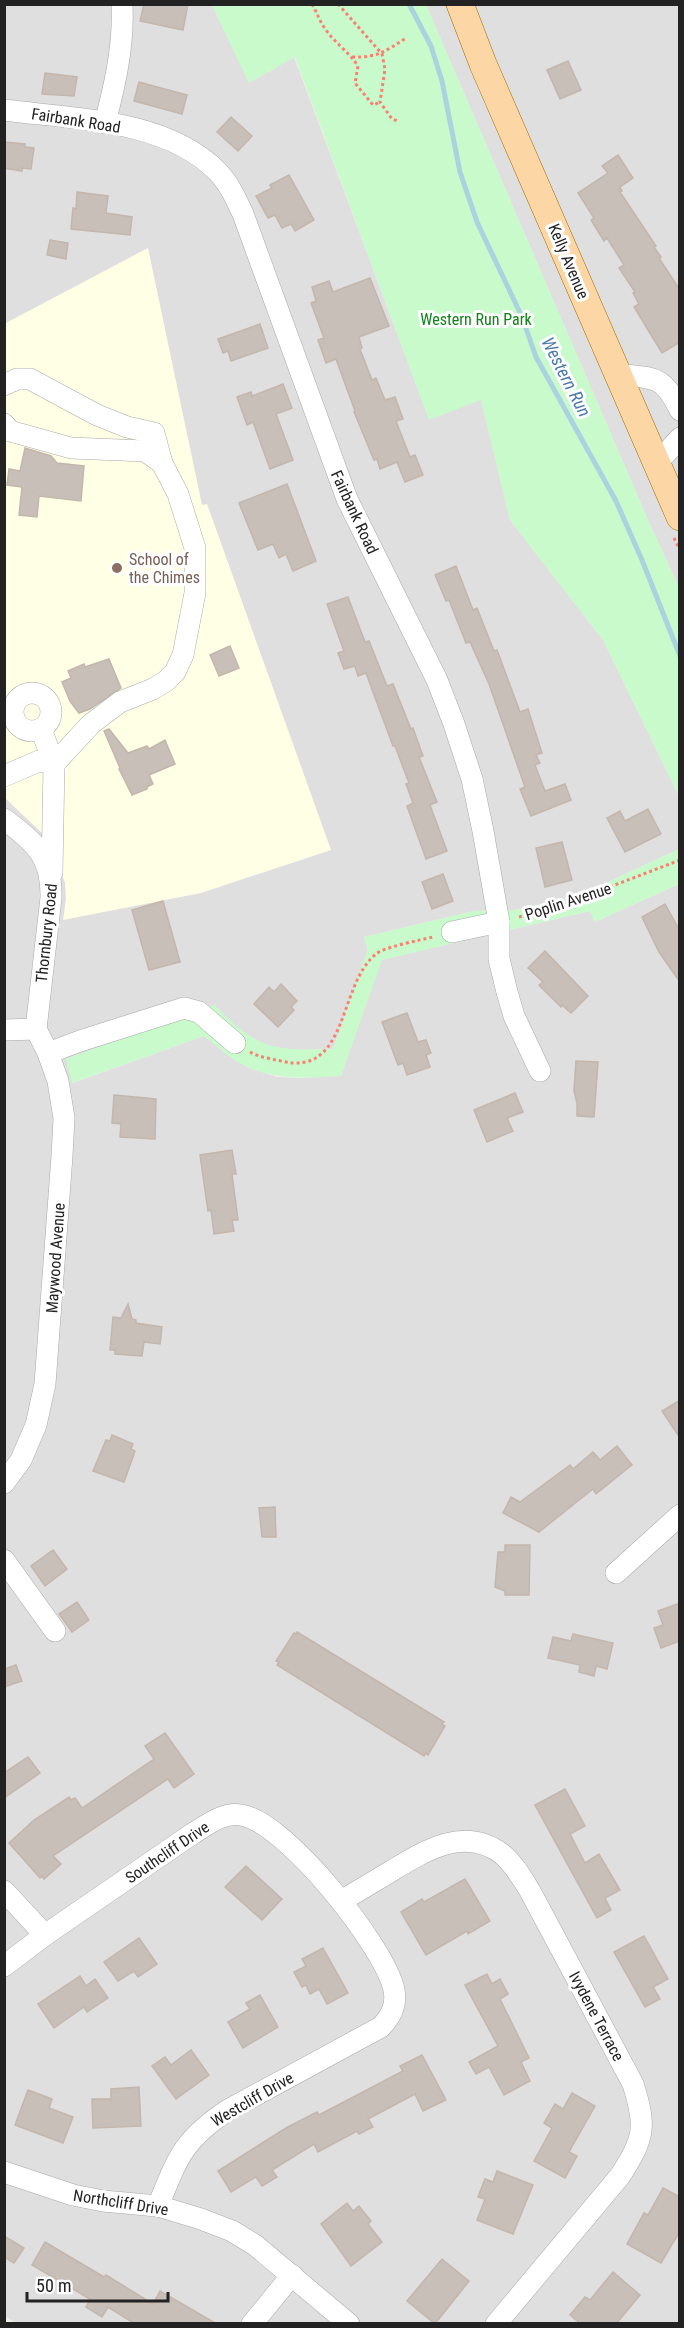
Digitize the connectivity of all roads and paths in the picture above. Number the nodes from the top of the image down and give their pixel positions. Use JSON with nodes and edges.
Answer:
{"nodes":[{"id":1,"x":122,"y":4,"type":"edge"},
{"id":2,"x":312,"y":4,"type":"edge"},
{"id":3,"x":338,"y":4,"type":"edge"},
{"id":4,"x":460,"y":4,"type":"edge"},
{"id":5,"x":406,"y":38,"type":"dead end"},
{"id":6,"x":382,"y":54,"type":"junction"},
{"id":7,"x":352,"y":57,"type":"junction"},
{"id":8,"x":380,"y":102,"type":"junction"},
{"id":9,"x":4,"y":110,"type":"edge"},
{"id":10,"x":398,"y":121,"type":"dead end"},
{"id":11,"x":105,"y":123,"type":"junction"},
{"id":12,"x":618,"y":374,"type":"junction"},
{"id":13,"x":4,"y":385,"type":"edge"},
{"id":14,"x":680,"y":410,"type":"edge"},
{"id":15,"x":4,"y":424,"type":"edge"},
{"id":16,"x":680,"y":438,"type":"edge"},
{"id":17,"x":162,"y":463,"type":"junction"},
{"id":18,"x":656,"y":464,"type":"junction"},
{"id":19,"x":680,"y":516,"type":"edge"},
{"id":20,"x":41,"y":729,"type":"dead end"},
{"id":21,"x":54,"y":764,"type":"junction"},
{"id":22,"x":4,"y":776,"type":"edge"},
{"id":23,"x":4,"y":819,"type":"edge"},
{"id":24,"x":680,"y":860,"type":"edge"},
{"id":25,"x":52,"y":877,"type":"junction"},
{"id":26,"x":499,"y":922,"type":"junction"},
{"id":27,"x":452,"y":932,"type":"joint"},
{"id":28,"x":36,"y":1029,"type":"junction"},
{"id":29,"x":4,"y":1030,"type":"edge"},
{"id":30,"x":235,"y":1043,"type":"joint"},
{"id":31,"x":48,"y":1053,"type":"junction"},
{"id":32,"x":540,"y":1071,"type":"dead end"},
{"id":33,"x":4,"y":1483,"type":"edge"},
{"id":34,"x":680,"y":1515,"type":"edge"},
{"id":35,"x":4,"y":1560,"type":"edge"},
{"id":36,"x":616,"y":1573,"type":"dead end"},
{"id":37,"x":55,"y":1631,"type":"dead end"},
{"id":38,"x":4,"y":1891,"type":"edge"},
{"id":39,"x":341,"y":1901,"type":"junction"},
{"id":40,"x":45,"y":1935,"type":"junction"},
{"id":41,"x":4,"y":1966,"type":"edge"},
{"id":42,"x":381,"y":2027,"type":"joint"},
{"id":43,"x":4,"y":2172,"type":"edge"},
{"id":44,"x":158,"y":2206,"type":"junction"},
{"id":45,"x":292,"y":2275,"type":"junction"},
{"id":46,"x":252,"y":2324,"type":"edge"},
{"id":47,"x":349,"y":2324,"type":"edge"},
{"id":48,"x":496,"y":2324,"type":"edge"}],
"edges":[{"from":1,"to":11,"type":"street"},
{"from":2,"to":7,"type":"path"},
{"from":3,"to":6,"type":"path"},
{"from":4,"to":12,"type":"main road","name":"Kelly Avenue"},
{"from":5,"to":6,"type":"path"},
{"from":6,"to":7,"type":"path"},
{"from":6,"to":8,"type":"path"},
{"from":7,"to":8,"type":"path"},
{"from":8,"to":10,"type":"path"},
{"from":9,"to":11,"type":"street","name":"Fairbank Road"},
{"from":11,"to":26,"type":"street","name":"Fairbank Road"},
{"from":12,"to":14,"type":"street"},
{"from":12,"to":18,"type":"main road","name":"Kelly Avenue"},
{"from":13,"to":17,"type":"street"},
{"from":15,"to":17,"type":"street"},
{"from":16,"to":18,"type":"street"},
{"from":17,"to":21,"type":"street"},
{"from":18,"to":19,"type":"main road","name":"Kelly Avenue"},
{"from":20,"to":21,"type":"street"},
{"from":21,"to":22,"type":"street"},
{"from":21,"to":25,"type":"street"},
{"from":23,"to":25,"type":"street","name":"Thornbury Road"},
{"from":24,"to":26,"type":"path","name":"Poplin Avenue"},
{"from":25,"to":28,"type":"street","name":"Thornbury Road"},
{"from":26,"to":27,"type":"street"},
{"from":26,"to":32,"type":"street","name":"Fairbank Road"},
{"from":27,"to":30,"type":"path"},
{"from":28,"to":29,"type":"street"},
{"from":28,"to":31,"type":"street","name":"Maywood Avenue"},
{"from":30,"to":31,"type":"street"},
{"from":31,"to":33,"type":"street","name":"Maywood Avenue"},
{"from":34,"to":36,"type":"street"},
{"from":35,"to":37,"type":"street"},
{"from":38,"to":40,"type":"street"},
{"from":39,"to":40,"type":"street","name":"Southcliff Drive"},
{"from":39,"to":42,"type":"street","name":"Southcliff Drive"},
{"from":39,"to":48,"type":"street","name":"Ivydene Terrace"},
{"from":40,"to":41,"type":"street","name":"Southcliff Drive"},
{"from":42,"to":44,"type":"street","name":"Westcliff Drive"},
{"from":43,"to":44,"type":"street","name":"Northcliff Drive"},
{"from":44,"to":45,"type":"street","name":"Northcliff Drive"},
{"from":45,"to":46,"type":"street"},
{"from":45,"to":47,"type":"street","name":"Northcliff Drive"}]}
